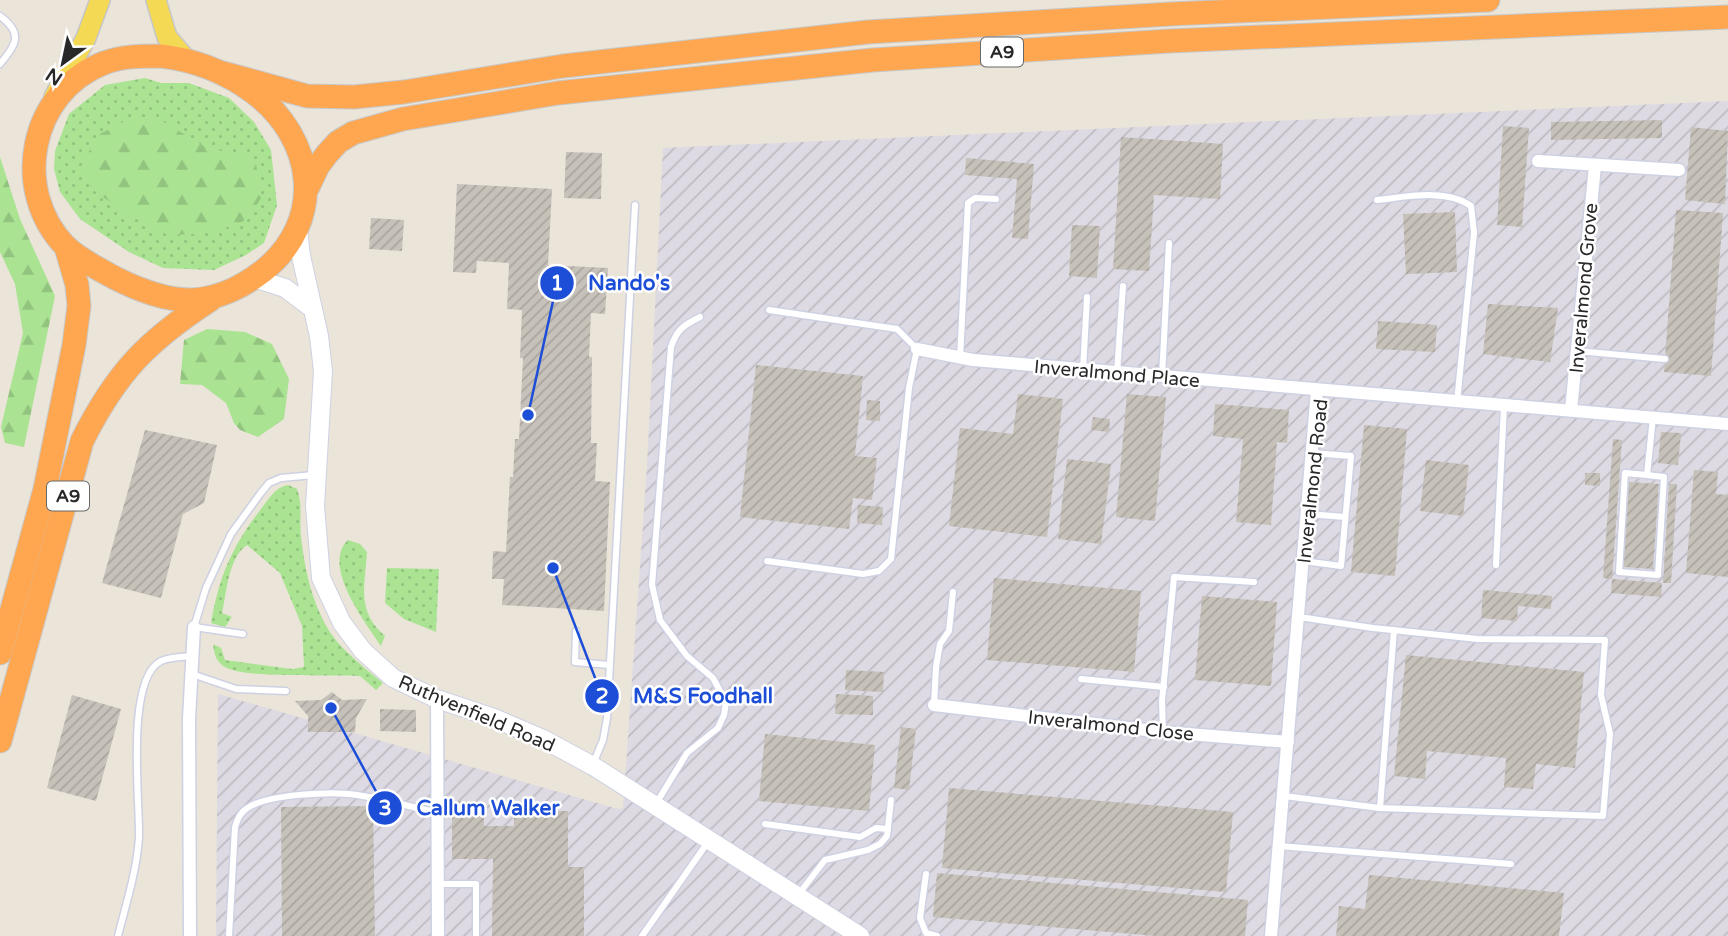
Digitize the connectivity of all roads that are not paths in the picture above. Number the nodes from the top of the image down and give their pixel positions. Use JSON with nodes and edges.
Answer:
{"nodes":[{"id":1,"x":100,"y":0,"type":"edge"},
{"id":2,"x":156,"y":0,"type":"edge"},
{"id":3,"x":1488,"y":0,"type":"edge"},
{"id":4,"x":0,"y":16,"type":"edge"},
{"id":5,"x":1728,"y":17,"type":"edge"},
{"id":6,"x":186,"y":59,"type":"junction"},
{"id":7,"x":0,"y":64,"type":"edge"},
{"id":8,"x":223,"y":74,"type":"junction"},
{"id":9,"x":48,"y":111,"type":"junction"},
{"id":10,"x":1538,"y":160,"type":"dead end"},
{"id":11,"x":1595,"y":166,"type":"junction"},
{"id":12,"x":1679,"y":170,"type":"dead end"},
{"id":13,"x":308,"y":187,"type":"junction"},
{"id":14,"x":996,"y":199,"type":"dead end"},
{"id":15,"x":1377,"y":200,"type":"dead end"},
{"id":16,"x":635,"y":205,"type":"dead end"},
{"id":17,"x":298,"y":229,"type":"junction"},
{"id":18,"x":1169,"y":243,"type":"dead end"},
{"id":19,"x":66,"y":247,"type":"junction"},
{"id":20,"x":254,"y":278,"type":"junction"},
{"id":21,"x":1123,"y":286,"type":"dead end"},
{"id":22,"x":1087,"y":297,"type":"dead end"},
{"id":23,"x":213,"y":298,"type":"junction"},
{"id":24,"x":313,"y":309,"type":"junction"},
{"id":25,"x":769,"y":310,"type":"dead end"},
{"id":26,"x":700,"y":317,"type":"dead end"},
{"id":27,"x":917,"y":349,"type":"junction"},
{"id":28,"x":1577,"y":351,"type":"junction"},
{"id":29,"x":960,"y":358,"type":"junction"},
{"id":30,"x":1665,"y":359,"type":"dead end"},
{"id":31,"x":1083,"y":370,"type":"junction"},
{"id":32,"x":1117,"y":373,"type":"junction"},
{"id":33,"x":1161,"y":377,"type":"junction"},
{"id":34,"x":1317,"y":390,"type":"junction"},
{"id":35,"x":1457,"y":402,"type":"junction"},
{"id":36,"x":1504,"y":407,"type":"junction"},
{"id":37,"x":1572,"y":410,"type":"junction"},
{"id":38,"x":1653,"y":417,"type":"junction"},
{"id":39,"x":1728,"y":424,"type":"edge"},
{"id":40,"x":1312,"y":453,"type":"junction"},
{"id":41,"x":316,"y":475,"type":"junction"},
{"id":42,"x":1647,"y":475,"type":"junction"},
{"id":43,"x":1307,"y":514,"type":"junction"},
{"id":44,"x":1345,"y":517,"type":"junction"},
{"id":45,"x":767,"y":561,"type":"dead end"},
{"id":46,"x":1303,"y":561,"type":"junction"},
{"id":47,"x":1496,"y":565,"type":"dead end"},
{"id":48,"x":1254,"y":582,"type":"dead end"},
{"id":49,"x":953,"y":592,"type":"dead end"},
{"id":50,"x":1300,"y":617,"type":"junction"},
{"id":51,"x":194,"y":627,"type":"junction"},
{"id":52,"x":1394,"y":630,"type":"junction"},
{"id":53,"x":576,"y":631,"type":"dead end"},
{"id":54,"x":243,"y":635,"type":"dead end"},
{"id":55,"x":0,"y":653,"type":"edge"},
{"id":56,"x":192,"y":656,"type":"junction"},
{"id":57,"x":609,"y":665,"type":"junction"},
{"id":58,"x":192,"y":674,"type":"junction"},
{"id":59,"x":1081,"y":679,"type":"dead end"},
{"id":60,"x":1164,"y":687,"type":"junction"},
{"id":61,"x":286,"y":691,"type":"dead end"},
{"id":62,"x":437,"y":699,"type":"junction"},
{"id":63,"x":934,"y":705,"type":"joint"},
{"id":64,"x":1163,"y":732,"type":"junction"},
{"id":65,"x":0,"y":741,"type":"edge"},
{"id":66,"x":1287,"y":742,"type":"junction"},
{"id":67,"x":593,"y":766,"type":"junction"},
{"id":68,"x":1284,"y":796,"type":"junction"},
{"id":69,"x":891,"y":800,"type":"dead end"},
{"id":70,"x":655,"y":805,"type":"junction"},
{"id":71,"x":1380,"y":808,"type":"junction"},
{"id":72,"x":438,"y":812,"type":"junction"},
{"id":73,"x":765,"y":824,"type":"dead end"},
{"id":74,"x":888,"y":829,"type":"junction"},
{"id":75,"x":709,"y":841,"type":"junction"},
{"id":76,"x":1278,"y":846,"type":"junction"},
{"id":77,"x":1511,"y":864,"type":"dead end"},
{"id":78,"x":926,"y":874,"type":"dead end"},
{"id":79,"x":438,"y":884,"type":"junction"},
{"id":80,"x":797,"y":897,"type":"junction"},
{"id":81,"x":118,"y":936,"type":"edge"},
{"id":82,"x":190,"y":936,"type":"edge"},
{"id":83,"x":229,"y":936,"type":"edge"},
{"id":84,"x":439,"y":936,"type":"edge"},
{"id":85,"x":476,"y":936,"type":"edge"},
{"id":86,"x":642,"y":936,"type":"edge"},
{"id":87,"x":860,"y":936,"type":"edge"},
{"id":88,"x":937,"y":936,"type":"edge"},
{"id":89,"x":1271,"y":936,"type":"edge"}],
"edges":[{"from":1,"to":9,"type":"main road"},
{"from":2,"to":6,"type":"main road"},
{"from":3,"to":8,"type":"highway","number":"A9"},
{"from":4,"to":7,"type":"lane"},
{"from":5,"to":13,"type":"highway","number":"A9"},
{"from":6,"to":8,"type":"highway"},
{"from":6,"to":9,"type":"highway"},
{"from":8,"to":13,"type":"highway"},
{"from":9,"to":19,"type":"highway"},
{"from":10,"to":11,"type":"street"},
{"from":11,"to":12,"type":"street"},
{"from":11,"to":28,"type":"street","name":"Inveralmond Grove"},
{"from":13,"to":17,"type":"highway"},
{"from":14,"to":29,"type":"lane"},
{"from":15,"to":35,"type":"lane"},
{"from":16,"to":57,"type":"lane"},
{"from":17,"to":20,"type":"highway"},
{"from":17,"to":24,"type":"street","name":"Ruthvenfield Road"},
{"from":18,"to":33,"type":"lane"},
{"from":19,"to":23,"type":"highway"},
{"from":19,"to":55,"type":"highway","number":"A9"},
{"from":20,"to":23,"type":"highway"},
{"from":20,"to":24,"type":"street"},
{"from":21,"to":32,"type":"lane"},
{"from":22,"to":31,"type":"lane"},
{"from":23,"to":65,"type":"highway","number":"A9"},
{"from":24,"to":41,"type":"street","name":"Ruthvenfield Road"},
{"from":25,"to":27,"type":"lane"},
{"from":26,"to":70,"type":"lane"},
{"from":27,"to":29,"type":"street","name":"Inveralmond Place"},
{"from":27,"to":45,"type":"lane"},
{"from":28,"to":30,"type":"lane"},
{"from":28,"to":37,"type":"street","name":"Inveralmond Grove"},
{"from":29,"to":31,"type":"street","name":"Inveralmond Place"},
{"from":31,"to":32,"type":"street","name":"Inveralmond Place"},
{"from":32,"to":33,"type":"street","name":"Inveralmond Place"},
{"from":33,"to":34,"type":"street","name":"Inveralmond Place"},
{"from":34,"to":35,"type":"street","name":"Inveralmond Road"},
{"from":34,"to":40,"type":"street","name":"Inveralmond Road"},
{"from":35,"to":36,"type":"street","name":"Inveralmond Road"},
{"from":36,"to":37,"type":"street","name":"Inveralmond Road"},
{"from":36,"to":47,"type":"lane"},
{"from":37,"to":38,"type":"street","name":"Inveralmond Road"},
{"from":38,"to":39,"type":"street","name":"Inveralmond Road"},
{"from":38,"to":42,"type":"lane"},
{"from":40,"to":43,"type":"street","name":"Inveralmond Road"},
{"from":40,"to":44,"type":"lane"},
{"from":41,"to":51,"type":"lane"},
{"from":41,"to":62,"type":"street","name":"Ruthvenfield Road"},
{"from":42,"to":42,"type":"lane"},
{"from":43,"to":44,"type":"lane"},
{"from":43,"to":46,"type":"street","name":"Inveralmond Road"},
{"from":44,"to":46,"type":"lane"},
{"from":46,"to":50,"type":"street","name":"Inveralmond Road"},
{"from":48,"to":60,"type":"lane"},
{"from":49,"to":63,"type":"lane"},
{"from":50,"to":52,"type":"lane"},
{"from":50,"to":66,"type":"street","name":"Inveralmond Road"},
{"from":51,"to":54,"type":"lane"},
{"from":51,"to":56,"type":"street"},
{"from":52,"to":71,"type":"lane"},
{"from":52,"to":71,"type":"lane"},
{"from":53,"to":57,"type":"lane"},
{"from":56,"to":58,"type":"street"},
{"from":56,"to":81,"type":"lane"},
{"from":57,"to":67,"type":"lane"},
{"from":58,"to":61,"type":"lane"},
{"from":58,"to":82,"type":"street"},
{"from":59,"to":60,"type":"lane"},
{"from":60,"to":64,"type":"lane"},
{"from":62,"to":67,"type":"street","name":"Ruthvenfield Road"},
{"from":62,"to":72,"type":"street"},
{"from":63,"to":64,"type":"street","name":"Inveralmond Close"},
{"from":64,"to":66,"type":"street","name":"Inveralmond Close"},
{"from":66,"to":68,"type":"street","name":"Inveralmond Road"},
{"from":67,"to":70,"type":"street","name":"Ruthvenfield Road"},
{"from":68,"to":71,"type":"lane"},
{"from":68,"to":76,"type":"street","name":"Inveralmond Road"},
{"from":69,"to":74,"type":"lane"},
{"from":70,"to":75,"type":"street","name":"Ruthvenfield Road"},
{"from":72,"to":79,"type":"street"},
{"from":72,"to":83,"type":"lane"},
{"from":73,"to":74,"type":"lane"},
{"from":74,"to":80,"type":"lane"},
{"from":75,"to":80,"type":"street","name":"Ruthvenfield Road"},
{"from":75,"to":86,"type":"lane"},
{"from":76,"to":77,"type":"lane"},
{"from":76,"to":89,"type":"street","name":"Inveralmond Road"},
{"from":78,"to":88,"type":"lane"},
{"from":79,"to":84,"type":"street"},
{"from":79,"to":85,"type":"lane"},
{"from":80,"to":87,"type":"street","name":"Ruthvenfield Road"}]}
